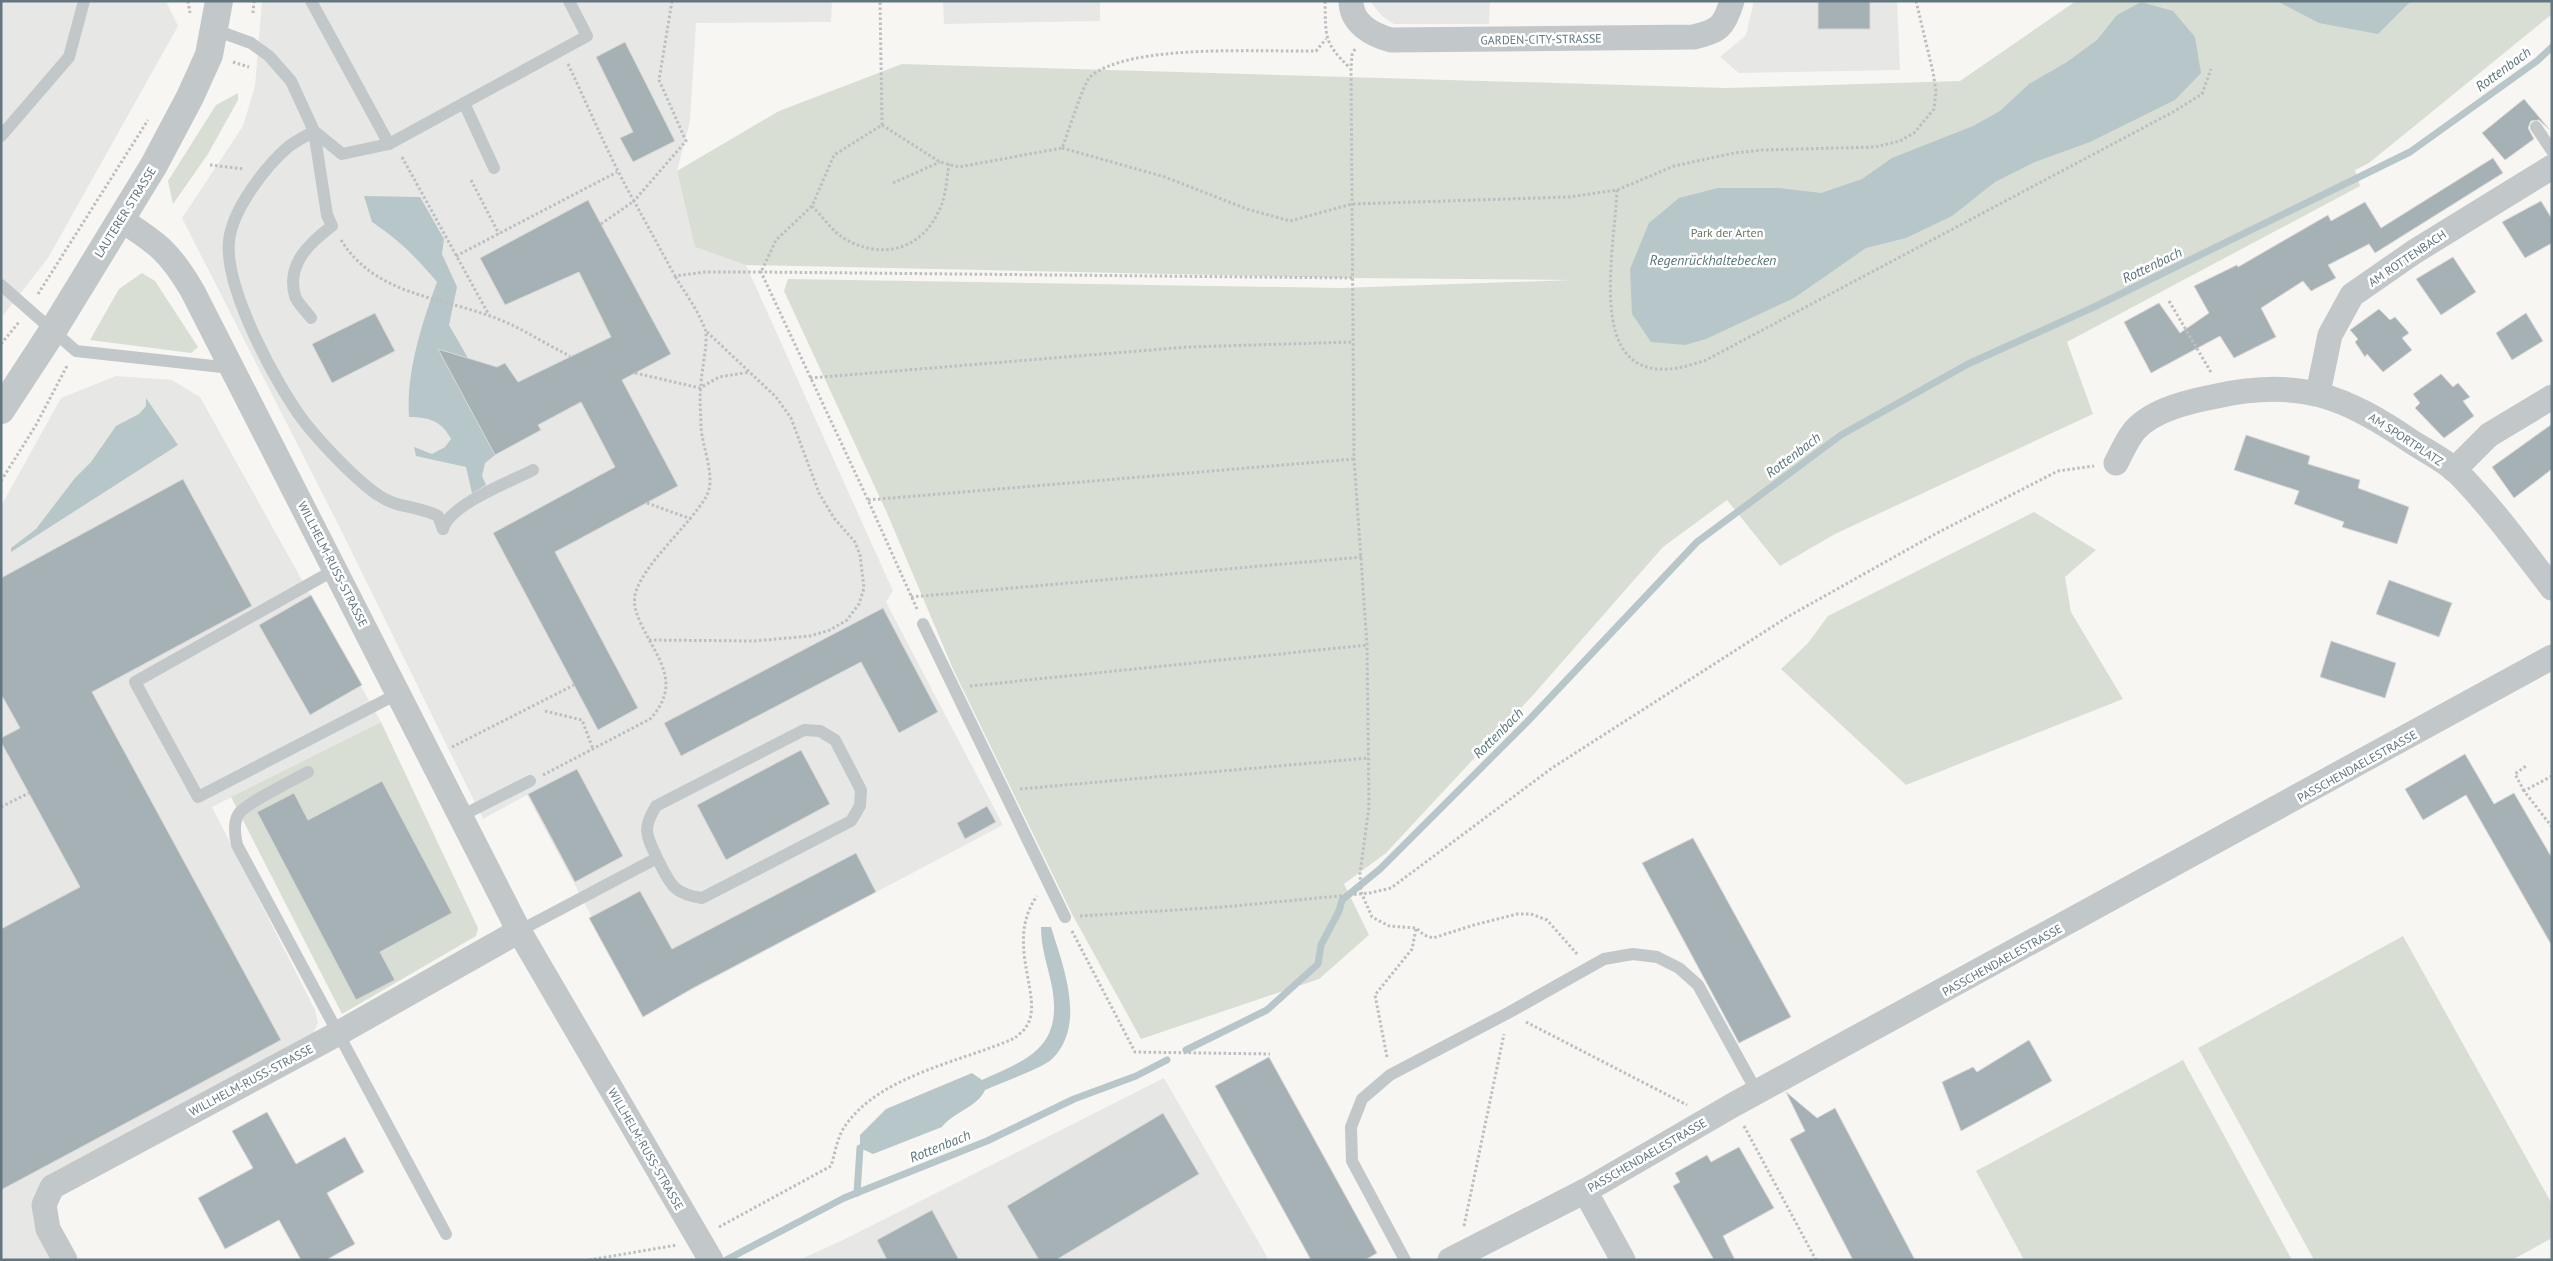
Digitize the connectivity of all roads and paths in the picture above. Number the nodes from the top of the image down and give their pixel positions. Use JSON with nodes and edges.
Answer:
{"nodes":[{"id":1,"x":84,"y":1,"type":"edge"},
{"id":2,"x":219,"y":1,"type":"edge"},
{"id":3,"x":254,"y":1,"type":"edge"},
{"id":4,"x":311,"y":1,"type":"edge"},
{"id":5,"x":568,"y":1,"type":"edge"},
{"id":6,"x":672,"y":1,"type":"edge"},
{"id":7,"x":880,"y":1,"type":"edge"},
{"id":8,"x":1325,"y":1,"type":"edge"},
{"id":9,"x":1351,"y":1,"type":"edge"},
{"id":10,"x":1732,"y":1,"type":"edge"},
{"id":11,"x":1916,"y":1,"type":"edge"},
{"id":12,"x":253,"y":13,"type":"dead end"},
{"id":13,"x":216,"y":30,"type":"junction"},
{"id":14,"x":1326,"y":39,"type":"junction"},
{"id":15,"x":561,"y":50,"type":"junction"},
{"id":16,"x":2210,"y":69,"type":"dead end"},
{"id":17,"x":464,"y":103,"type":"junction"},
{"id":18,"x":882,"y":125,"type":"junction"},
{"id":19,"x":2536,"y":127,"type":"dead end"},
{"id":20,"x":314,"y":131,"type":"junction"},
{"id":21,"x":1,"y":136,"type":"edge"},
{"id":22,"x":389,"y":144,"type":"junction"},
{"id":23,"x":1062,"y":148,"type":"junction"},
{"id":24,"x":2552,"y":151,"type":"edge"},
{"id":25,"x":940,"y":162,"type":"junction"},
{"id":26,"x":950,"y":164,"type":"junction"},
{"id":27,"x":210,"y":165,"type":"dead end"},
{"id":28,"x":2552,"y":167,"type":"edge"},
{"id":29,"x":494,"y":168,"type":"dead end"},
{"id":30,"x":617,"y":172,"type":"junction"},
{"id":31,"x":259,"y":178,"type":"junction"},
{"id":32,"x":471,"y":180,"type":"dead end"},
{"id":33,"x":893,"y":183,"type":"dead end"},
{"id":34,"x":1617,"y":190,"type":"junction"},
{"id":35,"x":634,"y":201,"type":"junction"},
{"id":36,"x":1352,"y":204,"type":"junction"},
{"id":37,"x":812,"y":206,"type":"junction"},
{"id":38,"x":120,"y":219,"type":"junction"},
{"id":39,"x":601,"y":224,"type":"dead end"},
{"id":40,"x":332,"y":226,"type":"junction"},
{"id":41,"x":499,"y":234,"type":"junction"},
{"id":42,"x":456,"y":256,"type":"junction"},
{"id":43,"x":761,"y":272,"type":"junction"},
{"id":44,"x":675,"y":276,"type":"junction"},
{"id":45,"x":1352,"y":278,"type":"junction"},
{"id":46,"x":1,"y":285,"type":"edge"},
{"id":47,"x":2169,"y":301,"type":"dead end"},
{"id":48,"x":489,"y":315,"type":"junction"},
{"id":49,"x":311,"y":318,"type":"dead end"},
{"id":50,"x":706,"y":330,"type":"junction"},
{"id":51,"x":52,"y":332,"type":"junction"},
{"id":52,"x":1353,"y":342,"type":"junction"},
{"id":53,"x":76,"y":351,"type":"junction"},
{"id":54,"x":570,"y":356,"type":"dead end"},
{"id":55,"x":232,"y":368,"type":"junction"},
{"id":56,"x":750,"y":372,"type":"junction"},
{"id":57,"x":635,"y":373,"type":"dead end"},
{"id":58,"x":810,"y":378,"type":"junction"},
{"id":59,"x":700,"y":388,"type":"junction"},
{"id":60,"x":2318,"y":393,"type":"junction"},
{"id":61,"x":2224,"y":394,"type":"junction"},
{"id":62,"x":2552,"y":397,"type":"edge"},
{"id":63,"x":1,"y":410,"type":"edge"},
{"id":64,"x":1354,"y":459,"type":"junction"},
{"id":65,"x":2116,"y":463,"type":"joint"},
{"id":66,"x":534,"y":470,"type":"dead end"},
{"id":67,"x":2454,"y":470,"type":"junction"},
{"id":68,"x":1,"y":481,"type":"edge"},
{"id":69,"x":868,"y":500,"type":"junction"},
{"id":70,"x":646,"y":503,"type":"dead end"},
{"id":71,"x":691,"y":519,"type":"junction"},
{"id":72,"x":1362,"y":557,"type":"junction"},
{"id":73,"x":336,"y":569,"type":"junction"},
{"id":74,"x":2552,"y":588,"type":"edge"},
{"id":75,"x":911,"y":597,"type":"junction"},
{"id":76,"x":923,"y":624,"type":"joint"},
{"id":77,"x":649,"y":640,"type":"junction"},
{"id":78,"x":1367,"y":644,"type":"junction"},
{"id":79,"x":2552,"y":658,"type":"edge"},
{"id":80,"x":574,"y":685,"type":"dead end"},
{"id":81,"x":952,"y":687,"type":"junction"},
{"id":82,"x":399,"y":693,"type":"junction"},
{"id":83,"x":545,"y":711,"type":"dead end"},
{"id":84,"x":593,"y":749,"type":"junction"},
{"id":85,"x":1368,"y":758,"type":"junction"},
{"id":86,"x":432,"y":759,"type":"junction"},
{"id":87,"x":2526,"y":766,"type":"dead end"},
{"id":88,"x":308,"y":772,"type":"dead end"},
{"id":89,"x":2552,"y":776,"type":"edge"},
{"id":90,"x":530,"y":781,"type":"joint"},
{"id":91,"x":1003,"y":790,"type":"junction"},
{"id":92,"x":2524,"y":791,"type":"junction"},
{"id":93,"x":29,"y":792,"type":"dead end"},
{"id":94,"x":1,"y":807,"type":"edge"},
{"id":95,"x":461,"y":816,"type":"junction"},
{"id":96,"x":2552,"y":827,"type":"edge"},
{"id":97,"x":657,"y":858,"type":"junction"},
{"id":98,"x":1047,"y":882,"type":"junction"},
{"id":99,"x":1361,"y":892,"type":"junction"},
{"id":100,"x":1065,"y":917,"type":"junction"},
{"id":101,"x":1416,"y":928,"type":"junction"},
{"id":102,"x":519,"y":931,"type":"junction"},
{"id":103,"x":1589,"y":967,"type":"junction"},
{"id":104,"x":1508,"y":1013,"type":"junction"},
{"id":105,"x":337,"y":1034,"type":"junction"},
{"id":106,"x":1270,"y":1054,"type":"dead end"},
{"id":107,"x":1390,"y":1075,"type":"junction"},
{"id":108,"x":1758,"y":1094,"type":"junction"},
{"id":109,"x":1733,"y":1105,"type":"junction"},
{"id":110,"x":1706,"y":1121,"type":"junction"},
{"id":111,"x":1585,"y":1191,"type":"junction"},
{"id":112,"x":446,"y":1234,"type":"dead end"},
{"id":113,"x":698,"y":1238,"type":"junction"},
{"id":114,"x":1454,"y":1258,"type":"edge"},
{"id":115,"x":65,"y":1260,"type":"edge"},
{"id":116,"x":589,"y":1260,"type":"edge"},
{"id":117,"x":711,"y":1260,"type":"edge"},
{"id":118,"x":1405,"y":1260,"type":"edge"},
{"id":119,"x":1623,"y":1260,"type":"edge"},
{"id":120,"x":1816,"y":1260,"type":"edge"}],
"edges":[{"from":1,"to":21,"type":"lane"},
{"from":2,"to":13,"type":"street","name":"LAUTERER STRASSE"},
{"from":3,"to":12,"type":"path"},
{"from":4,"to":22,"type":"lane"},
{"from":5,"to":15,"type":"lane"},
{"from":6,"to":35,"type":"path"},
{"from":7,"to":18,"type":"path"},
{"from":8,"to":14,"type":"path"},
{"from":9,"to":10,"type":"street","name":"GARDEN-CITY-STRASSE"},
{"from":11,"to":34,"type":"path"},
{"from":13,"to":20,"type":"lane"},
{"from":13,"to":38,"type":"street","name":"LAUTERER STRASSE"},
{"from":14,"to":23,"type":"path"},
{"from":14,"to":36,"type":"path"},
{"from":15,"to":17,"type":"lane"},
{"from":15,"to":30,"type":"path"},
{"from":16,"to":34,"type":"path"},
{"from":17,"to":22,"type":"lane"},
{"from":17,"to":29,"type":"lane"},
{"from":18,"to":25,"type":"path"},
{"from":18,"to":37,"type":"path"},
{"from":19,"to":24,"type":"lane"},
{"from":20,"to":22,"type":"lane"},
{"from":20,"to":31,"type":"lane"},
{"from":20,"to":40,"type":"lane"},
{"from":22,"to":42,"type":"path"},
{"from":23,"to":26,"type":"path"},
{"from":23,"to":36,"type":"path"},
{"from":25,"to":26,"type":"path"},
{"from":25,"to":33,"type":"path"},
{"from":26,"to":37,"type":"path"},
{"from":27,"to":31,"type":"path"},
{"from":28,"to":60,"type":"street","name":"AM ROTTENBACH"},
{"from":30,"to":35,"type":"path"},
{"from":30,"to":41,"type":"path"},
{"from":31,"to":66,"type":"lane"},
{"from":32,"to":41,"type":"path"},
{"from":34,"to":36,"type":"path"},
{"from":35,"to":39,"type":"path"},
{"from":35,"to":44,"type":"path"},
{"from":36,"to":45,"type":"path"},
{"from":37,"to":43,"type":"path"},
{"from":38,"to":51,"type":"street","name":"LAUTERER STRASSE"},
{"from":38,"to":55,"type":"street","name":"WILLHELM-RUSS-STRASSE"},
{"from":40,"to":48,"type":"path"},
{"from":40,"to":49,"type":"lane"},
{"from":41,"to":42,"type":"path"},
{"from":42,"to":48,"type":"path"},
{"from":43,"to":44,"type":"path"},
{"from":43,"to":45,"type":"path"},
{"from":43,"to":58,"type":"path"},
{"from":44,"to":50,"type":"path"},
{"from":45,"to":52,"type":"path"},
{"from":46,"to":51,"type":"lane"},
{"from":47,"to":61,"type":"path"},
{"from":48,"to":54,"type":"path"},
{"from":50,"to":56,"type":"path"},
{"from":50,"to":59,"type":"path"},
{"from":51,"to":53,"type":"lane"},
{"from":51,"to":63,"type":"street","name":"LAUTERER STRASSE"},
{"from":52,"to":58,"type":"path"},
{"from":52,"to":64,"type":"path"},
{"from":53,"to":55,"type":"lane"},
{"from":53,"to":68,"type":"path"},
{"from":55,"to":73,"type":"street","name":"WILLHELM-RUSS-STRASSE"},
{"from":56,"to":59,"type":"path"},
{"from":56,"to":77,"type":"path"},
{"from":57,"to":59,"type":"path"},
{"from":58,"to":69,"type":"path"},
{"from":59,"to":71,"type":"path"},
{"from":60,"to":61,"type":"street","name":"AM SPORTPLATZ"},
{"from":60,"to":67,"type":"street","name":"AM SPORTPLATZ"},
{"from":61,"to":65,"type":"street","name":"AM SPORTPLATZ"},
{"from":62,"to":67,"type":"street"},
{"from":64,"to":69,"type":"path"},
{"from":64,"to":72,"type":"path"},
{"from":65,"to":99,"type":"path"},
{"from":67,"to":74,"type":"street","name":"AM SPORTPLATZ"},
{"from":69,"to":75,"type":"path"},
{"from":70,"to":71,"type":"path"},
{"from":71,"to":77,"type":"path"},
{"from":72,"to":75,"type":"path"},
{"from":72,"to":78,"type":"path"},
{"from":73,"to":82,"type":"street","name":"WILLHELM-RUSS-STRASSE"},
{"from":73,"to":82,"type":"lane"},
{"from":75,"to":76,"type":"path"},
{"from":76,"to":81,"type":"lane"},
{"from":77,"to":84,"type":"path"},
{"from":78,"to":81,"type":"path"},
{"from":78,"to":85,"type":"path"},
{"from":79,"to":108,"type":"street","name":"PASSCHENDAELESTRASSE"},
{"from":80,"to":86,"type":"path"},
{"from":81,"to":91,"type":"lane"},
{"from":82,"to":86,"type":"street","name":"WILLHELM-RUSS-STRASSE"},
{"from":83,"to":84,"type":"path"},
{"from":84,"to":90,"type":"path"},
{"from":85,"to":91,"type":"path"},
{"from":85,"to":99,"type":"path"},
{"from":86,"to":95,"type":"street","name":"WILLHELM-RUSS-STRASSE"},
{"from":87,"to":92,"type":"path"},
{"from":88,"to":105,"type":"lane"},
{"from":89,"to":92,"type":"path"},
{"from":90,"to":95,"type":"lane"},
{"from":91,"to":98,"type":"lane"},
{"from":92,"to":96,"type":"path"},
{"from":93,"to":94,"type":"path"},
{"from":95,"to":102,"type":"street","name":"WILLHELM-RUSS-STRASSE"},
{"from":97,"to":97,"type":"lane"},
{"from":97,"to":102,"type":"lane"},
{"from":98,"to":100,"type":"lane"},
{"from":98,"to":113,"type":"path"},
{"from":99,"to":100,"type":"path"},
{"from":99,"to":101,"type":"path"},
{"from":100,"to":106,"type":"path"},
{"from":101,"to":103,"type":"path"},
{"from":101,"to":107,"type":"path"},
{"from":102,"to":105,"type":"street","name":"WILLHELM-RUSS-STRASSE"},
{"from":102,"to":113,"type":"street","name":"WILLHELM-RUSS-STRASSE"},
{"from":103,"to":104,"type":"lane"},
{"from":103,"to":108,"type":"lane"},
{"from":104,"to":107,"type":"lane"},
{"from":104,"to":110,"type":"path"},
{"from":104,"to":114,"type":"path"},
{"from":105,"to":112,"type":"lane"},
{"from":105,"to":115,"type":"street","name":"WILLHELM-RUSS-STRASSE"},
{"from":107,"to":118,"type":"lane"},
{"from":108,"to":109,"type":"street","name":"PASSCHENDAELESTRASSE"},
{"from":109,"to":110,"type":"street","name":"PASSCHENDAELESTRASSE"},
{"from":109,"to":120,"type":"path"},
{"from":110,"to":111,"type":"street","name":"PASSCHENDAELESTRASSE"},
{"from":111,"to":114,"type":"street","name":"PASSCHENDAELESTRASSE"},
{"from":111,"to":119,"type":"street"},
{"from":113,"to":116,"type":"path"},
{"from":113,"to":117,"type":"street","name":"WILLHELM-RUSS-STRASSE"}]}
